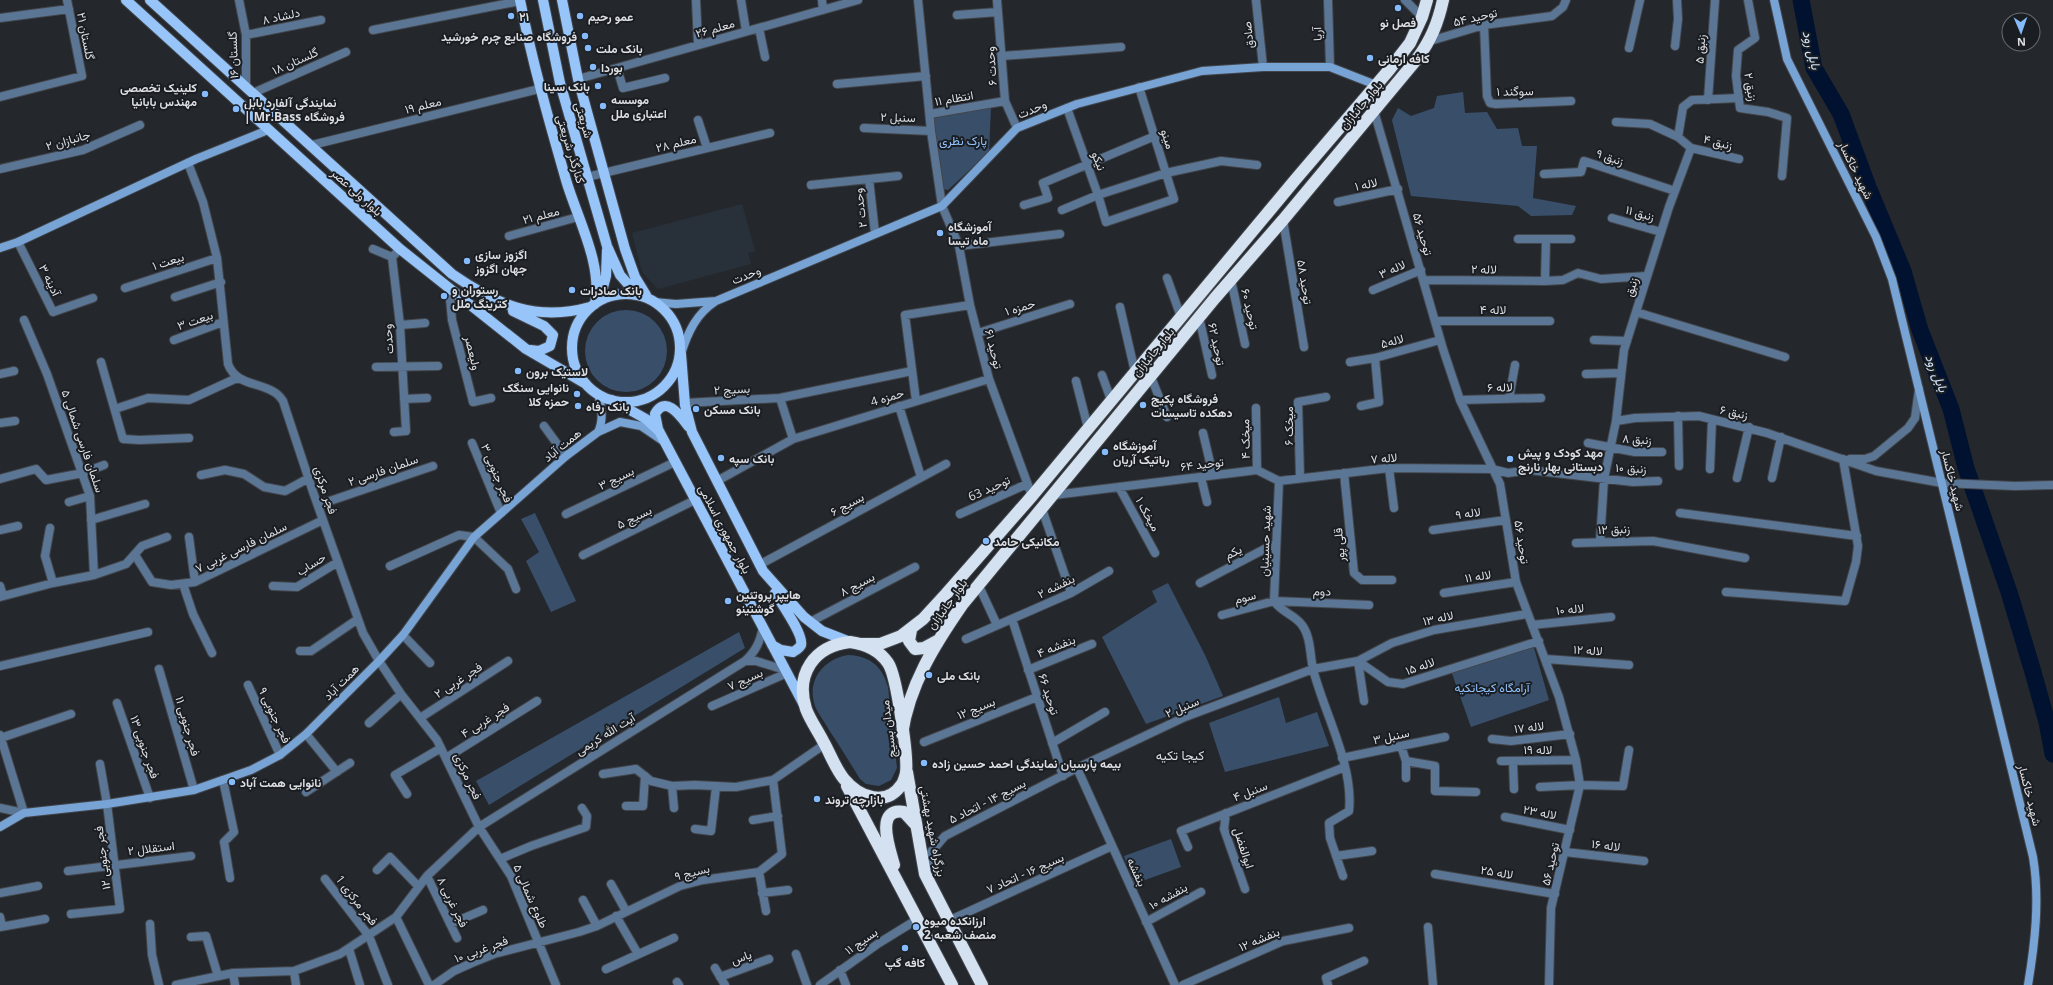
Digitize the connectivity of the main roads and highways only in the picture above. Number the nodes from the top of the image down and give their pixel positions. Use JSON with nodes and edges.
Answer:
{"nodes":[{"id":1,"x":126,"y":0,"type":"edge"},
{"id":2,"x":150,"y":0,"type":"edge"},
{"id":3,"x":543,"y":0,"type":"edge"},
{"id":4,"x":562,"y":0,"type":"edge"},
{"id":5,"x":1427,"y":0,"type":"edge"},
{"id":6,"x":1443,"y":0,"type":"edge"},
{"id":7,"x":1774,"y":0,"type":"edge"},
{"id":8,"x":520,"y":1,"type":"edge"},
{"id":9,"x":1376,"y":85,"type":"junction"},
{"id":10,"x":268,"y":130,"type":"junction"},
{"id":11,"x":607,"y":246,"type":"junction"},
{"id":12,"x":0,"y":248,"type":"edge"},
{"id":13,"x":491,"y":298,"type":"junction"},
{"id":14,"x":650,"y":299,"type":"junction"},
{"id":15,"x":716,"y":301,"type":"junction"},
{"id":16,"x":593,"y":305,"type":"junction"},
{"id":17,"x":526,"y":349,"type":"junction"},
{"id":18,"x":681,"y":354,"type":"junction"},
{"id":19,"x":586,"y":384,"type":"junction"},
{"id":20,"x":598,"y":394,"type":"junction"},
{"id":21,"x":612,"y":400,"type":"junction"},
{"id":22,"x":598,"y":432,"type":"junction"},
{"id":23,"x":659,"y":432,"type":"junction"},
{"id":24,"x":692,"y":432,"type":"junction"},
{"id":25,"x":665,"y":442,"type":"junction"},
{"id":26,"x":761,"y":568,"type":"junction"},
{"id":27,"x":911,"y":630,"type":"junction"},
{"id":28,"x":937,"y":641,"type":"junction"},
{"id":29,"x":856,"y":643,"type":"junction"},
{"id":30,"x":772,"y":645,"type":"junction"},
{"id":31,"x":807,"y":710,"type":"junction"},
{"id":32,"x":902,"y":734,"type":"junction"},
{"id":33,"x":906,"y":766,"type":"junction"},
{"id":34,"x":843,"y":778,"type":"junction"},
{"id":35,"x":916,"y":825,"type":"junction"},
{"id":36,"x":0,"y":827,"type":"edge"},
{"id":37,"x":900,"y":884,"type":"junction"},
{"id":38,"x":952,"y":985,"type":"edge"},
{"id":39,"x":982,"y":985,"type":"edge"},
{"id":40,"x":2028,"y":985,"type":"edge"}],
"edges":[{"from":1,"to":10,"type":"main road","name":"بلوار ولی عصر"},
{"from":2,"to":13,"type":"main road","name":"بلوار ولی عصر"},
{"from":3,"to":11,"type":"main road","name":"شریعتی"},
{"from":4,"to":14,"type":"main road","name":"کنارگذر شریعتی"},
{"from":5,"to":9,"type":"highway","name":"بلوار جانبازان"},
{"from":6,"to":28,"type":"highway","name":"بلوار جانبازان"},
{"from":7,"to":40,"type":"main road","name":"شهید خاکسار"},
{"from":8,"to":16,"type":"main road","name":"کنارگذر شریعتی"},
{"from":9,"to":15,"type":"main road","name":"وحدت"},
{"from":9,"to":27,"type":"highway","name":"بلوار جانبازان"},
{"from":10,"to":12,"type":"main road"},
{"from":10,"to":17,"type":"main road","name":"بلوار ولی عصر"},
{"from":11,"to":14,"type":"main road"},
{"from":11,"to":16,"type":"main road"},
{"from":13,"to":16,"type":"main road","name":"بلوار ولی عصر"},
{"from":13,"to":17,"type":"main road"},
{"from":14,"to":15,"type":"main road","name":"وحدت"},
{"from":14,"to":16,"type":"main road"},
{"from":14,"to":18,"type":"main road"},
{"from":15,"to":18,"type":"main road","name":"وحدت"},
{"from":16,"to":19,"type":"main road"},
{"from":17,"to":19,"type":"main road","name":"بلوار ولی عصر"},
{"from":18,"to":21,"type":"main road"},
{"from":18,"to":24,"type":"main road","name":"بلوار جمهوری اسلامی"},
{"from":19,"to":20,"type":"main road"},
{"from":20,"to":21,"type":"main road"},
{"from":20,"to":22,"type":"main road"},
{"from":21,"to":23,"type":"main road","name":"بلوار جمهوری اسلامی"},
{"from":22,"to":25,"type":"main road","name":"همت آباد"},
{"from":22,"to":36,"type":"main road","name":"همت آباد"},
{"from":23,"to":24,"type":"main road"},
{"from":23,"to":25,"type":"main road","name":"بلوار جمهوری اسلامی"},
{"from":24,"to":26,"type":"main road","name":"بلوار جمهوری اسلامی"},
{"from":25,"to":30,"type":"main road","name":"بلوار جمهوری اسلامی"},
{"from":26,"to":29,"type":"main road","name":"بلوار جمهوری اسلامی"},
{"from":26,"to":30,"type":"main road"},
{"from":27,"to":28,"type":"highway"},
{"from":27,"to":29,"type":"highway","name":"بلوار جانبازان"},
{"from":28,"to":32,"type":"highway","name":"بلوار جانبازان"},
{"from":29,"to":31,"type":"highway","name":"میدان بسیج"},
{"from":29,"to":32,"type":"highway","name":"میدان بسیج"},
{"from":30,"to":31,"type":"main road","name":"بلوار جمهوری اسلامی"},
{"from":31,"to":34,"type":"highway","name":"میدان بسیج"},
{"from":32,"to":33,"type":"highway","name":"میدان بسیج"},
{"from":33,"to":34,"type":"highway","name":"میدان بسیج"},
{"from":33,"to":35,"type":"highway","name":"بزرگراه شهید بهشتی"},
{"from":34,"to":37,"type":"highway"},
{"from":35,"to":37,"type":"highway"},
{"from":35,"to":39,"type":"highway","name":"بزرگراه شهید بهشتی"},
{"from":37,"to":38,"type":"highway"}]}
